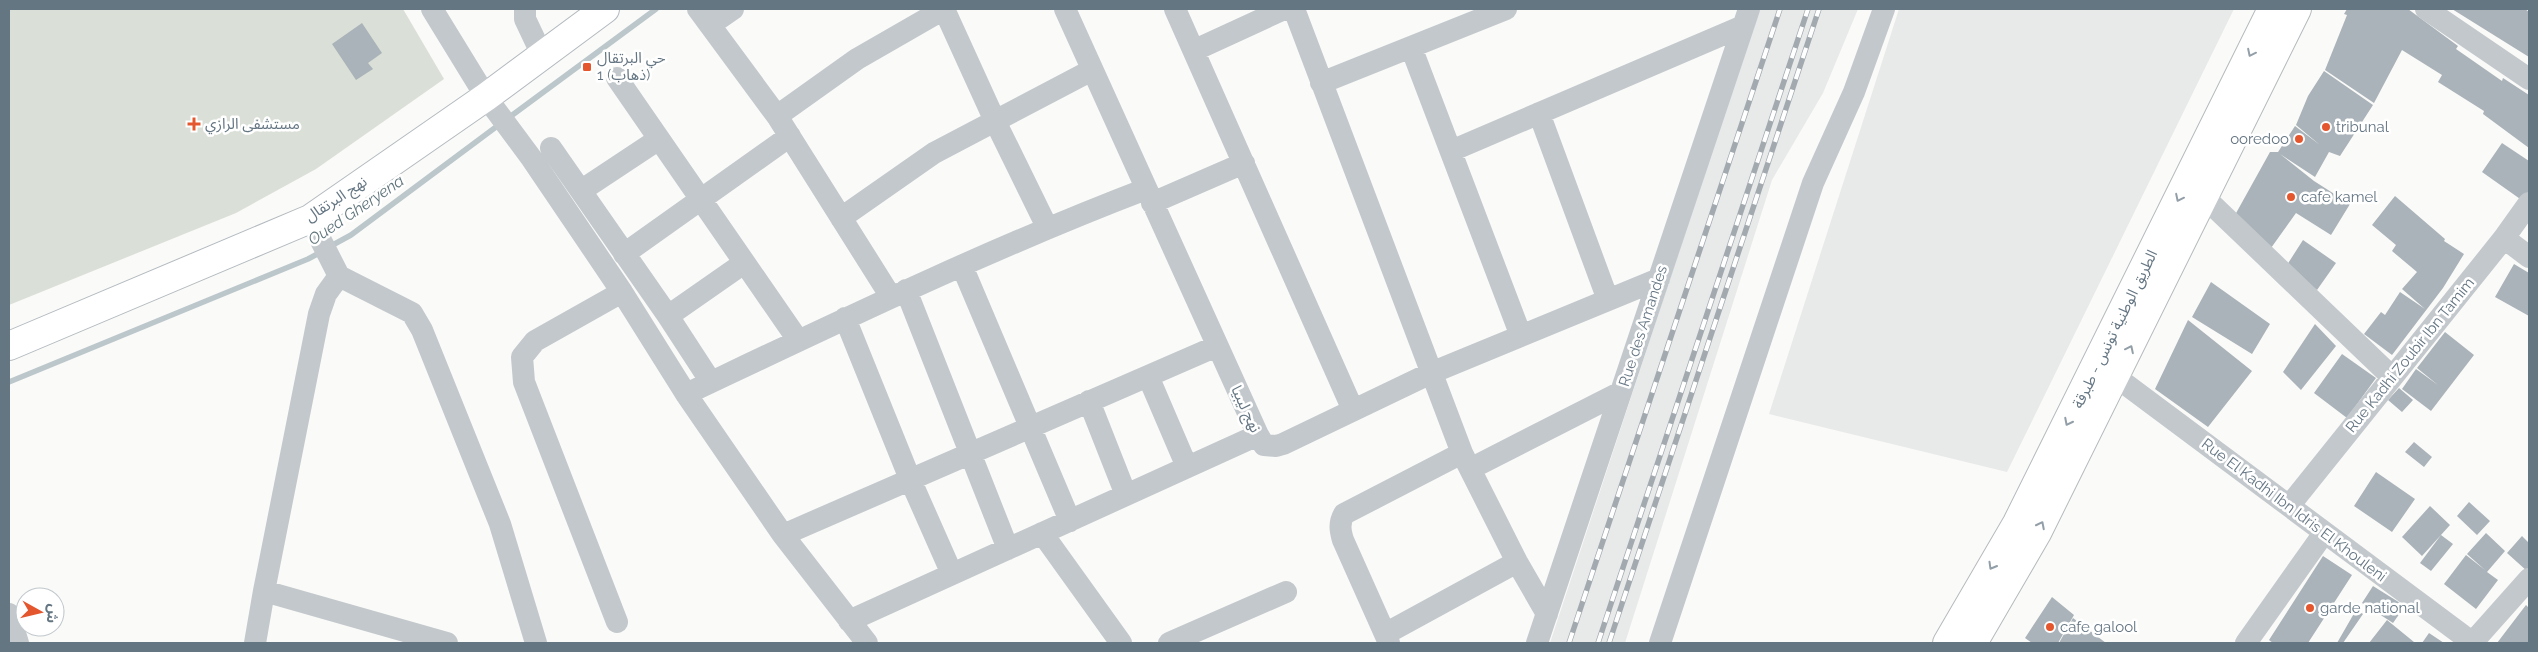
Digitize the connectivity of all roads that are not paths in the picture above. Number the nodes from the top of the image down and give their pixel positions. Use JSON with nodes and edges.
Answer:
{"nodes":[{"id":1,"x":432,"y":9,"type":"edge"},
{"id":2,"x":525,"y":9,"type":"edge"},
{"id":3,"x":604,"y":9,"type":"edge"},
{"id":4,"x":733,"y":9,"type":"edge"},
{"id":5,"x":944,"y":9,"type":"edge"},
{"id":6,"x":1065,"y":9,"type":"edge"},
{"id":7,"x":1175,"y":9,"type":"edge"},
{"id":8,"x":1284,"y":9,"type":"edge"},
{"id":9,"x":1294,"y":9,"type":"edge"},
{"id":10,"x":1506,"y":9,"type":"edge"},
{"id":11,"x":1884,"y":9,"type":"edge"},
{"id":12,"x":2272,"y":9,"type":"edge"},
{"id":13,"x":2297,"y":9,"type":"edge"},
{"id":14,"x":2426,"y":9,"type":"edge"},
{"id":15,"x":703,"y":16,"type":"edge"},
{"id":16,"x":1746,"y":18,"type":"edge"},
{"id":17,"x":1411,"y":47,"type":"junction"},
{"id":18,"x":1195,"y":50,"type":"junction"},
{"id":19,"x":542,"y":54,"type":"junction"},
{"id":20,"x":1092,"y":70,"type":"junction"},
{"id":21,"x":617,"y":78,"type":"dead end"},
{"id":22,"x":2529,"y":78,"type":"edge"},
{"id":23,"x":1322,"y":83,"type":"junction"},
{"id":24,"x":491,"y":104,"type":"junction"},
{"id":25,"x":1539,"y":113,"type":"junction"},
{"id":26,"x":777,"y":116,"type":"junction"},
{"id":27,"x":995,"y":122,"type":"junction"},
{"id":28,"x":790,"y":136,"type":"junction"},
{"id":29,"x":659,"y":139,"type":"junction"},
{"id":30,"x":551,"y":148,"type":"dead end"},
{"id":31,"x":1451,"y":151,"type":"junction"},
{"id":32,"x":1244,"y":163,"type":"junction"},
{"id":33,"x":582,"y":190,"type":"junction"},
{"id":34,"x":1149,"y":196,"type":"junction"},
{"id":35,"x":2204,"y":197,"type":"junction"},
{"id":36,"x":700,"y":200,"type":"junction"},
{"id":37,"x":2529,"y":203,"type":"edge"},
{"id":38,"x":842,"y":218,"type":"junction"},
{"id":39,"x":314,"y":227,"type":"junction"},
{"id":40,"x":1047,"y":227,"type":"junction"},
{"id":41,"x":2504,"y":238,"type":"junction"},
{"id":42,"x":624,"y":254,"type":"junction"},
{"id":43,"x":2529,"y":256,"type":"edge"},
{"id":44,"x":744,"y":263,"type":"junction"},
{"id":45,"x":962,"y":266,"type":"junction"},
{"id":46,"x":338,"y":273,"type":"junction"},
{"id":47,"x":1659,"y":280,"type":"junction"},
{"id":48,"x":622,"y":292,"type":"junction"},
{"id":49,"x":899,"y":293,"type":"junction"},
{"id":50,"x":1608,"y":300,"type":"junction"},
{"id":51,"x":668,"y":316,"type":"junction"},
{"id":52,"x":845,"y":318,"type":"junction"},
{"id":53,"x":1521,"y":336,"type":"junction"},
{"id":54,"x":798,"y":340,"type":"junction"},
{"id":55,"x":9,"y":346,"type":"edge"},
{"id":56,"x":1217,"y":346,"type":"junction"},
{"id":57,"x":1431,"y":373,"type":"junction"},
{"id":58,"x":1148,"y":376,"type":"junction"},
{"id":59,"x":2116,"y":377,"type":"junction"},
{"id":60,"x":2392,"y":377,"type":"junction"},
{"id":61,"x":710,"y":382,"type":"junction"},
{"id":62,"x":1621,"y":392,"type":"junction"},
{"id":63,"x":686,"y":394,"type":"junction"},
{"id":64,"x":1088,"y":401,"type":"junction"},
{"id":65,"x":1354,"y":410,"type":"junction"},
{"id":66,"x":1030,"y":427,"type":"junction"},
{"id":67,"x":1258,"y":435,"type":"junction"},
{"id":68,"x":971,"y":452,"type":"junction"},
{"id":69,"x":1466,"y":461,"type":"junction"},
{"id":70,"x":1187,"y":467,"type":"junction"},
{"id":71,"x":910,"y":479,"type":"junction"},
{"id":72,"x":1126,"y":495,"type":"junction"},
{"id":73,"x":2289,"y":506,"type":"junction"},
{"id":74,"x":1070,"y":520,"type":"junction"},
{"id":75,"x":1042,"y":533,"type":"junction"},
{"id":76,"x":2324,"y":533,"type":"junction"},
{"id":77,"x":783,"y":535,"type":"junction"},
{"id":78,"x":1008,"y":549,"type":"junction"},
{"id":79,"x":1517,"y":562,"type":"junction"},
{"id":80,"x":952,"y":574,"type":"junction"},
{"id":81,"x":2529,"y":579,"type":"edge"},
{"id":82,"x":264,"y":591,"type":"junction"},
{"id":83,"x":1286,"y":592,"type":"dead end"},
{"id":84,"x":9,"y":614,"type":"edge"},
{"id":85,"x":1547,"y":614,"type":"junction"},
{"id":86,"x":849,"y":621,"type":"junction"},
{"id":87,"x":617,"y":622,"type":"dead end"},
{"id":88,"x":387,"y":635,"type":"edge"},
{"id":89,"x":1387,"y":639,"type":"edge"},
{"id":90,"x":2252,"y":641,"type":"edge"},
{"id":91,"x":18,"y":643,"type":"edge"},
{"id":92,"x":256,"y":643,"type":"edge"},
{"id":93,"x":447,"y":643,"type":"edge"},
{"id":94,"x":536,"y":643,"type":"edge"},
{"id":95,"x":867,"y":643,"type":"edge"},
{"id":96,"x":1121,"y":643,"type":"edge"},
{"id":97,"x":1169,"y":643,"type":"edge"},
{"id":98,"x":1538,"y":643,"type":"edge"},
{"id":99,"x":1660,"y":643,"type":"edge"},
{"id":100,"x":1947,"y":643,"type":"edge"},
{"id":101,"x":1973,"y":643,"type":"edge"},
{"id":102,"x":2472,"y":643,"type":"edge"}],
"edges":[{"from":1,"to":24,"type":"street"},
{"from":2,"to":19,"type":"street"},
{"from":3,"to":19,"type":"main road","name":"نهج البرتقال"},
{"from":4,"to":15,"type":"street"},
{"from":5,"to":26,"type":"street"},
{"from":5,"to":27,"type":"street"},
{"from":6,"to":20,"type":"street","name":"نهج ليبيا"},
{"from":7,"to":18,"type":"street"},
{"from":8,"to":18,"type":"street"},
{"from":9,"to":23,"type":"street"},
{"from":10,"to":17,"type":"street"},
{"from":11,"to":99,"type":"street"},
{"from":12,"to":100,"type":"main road","name":"الطريق الوطنية تونس - طبرقة","one_way":true},
{"from":13,"to":35,"type":"main road","name":"الطريق الوطنية تونس - طبرقة"},
{"from":14,"to":22,"type":"street"},
{"from":15,"to":26,"type":"street"},
{"from":16,"to":25,"type":"street"},
{"from":16,"to":47,"type":"street","name":"Rue des Amandes"},
{"from":17,"to":23,"type":"street"},
{"from":17,"to":31,"type":"street"},
{"from":18,"to":32,"type":"street"},
{"from":19,"to":24,"type":"main road","name":"نهج البرتقال"},
{"from":20,"to":27,"type":"street"},
{"from":20,"to":34,"type":"street","name":"نهج ليبيا"},
{"from":21,"to":29,"type":"street"},
{"from":23,"to":57,"type":"street"},
{"from":24,"to":39,"type":"main road","name":"نهج البرتقال"},
{"from":24,"to":48,"type":"street"},
{"from":25,"to":31,"type":"street"},
{"from":25,"to":50,"type":"street"},
{"from":26,"to":28,"type":"street"},
{"from":27,"to":38,"type":"street"},
{"from":27,"to":40,"type":"street"},
{"from":28,"to":36,"type":"street"},
{"from":28,"to":38,"type":"street"},
{"from":29,"to":33,"type":"street"},
{"from":29,"to":36,"type":"street"},
{"from":30,"to":33,"type":"street"},
{"from":31,"to":53,"type":"street"},
{"from":32,"to":34,"type":"street"},
{"from":32,"to":65,"type":"street"},
{"from":33,"to":42,"type":"street"},
{"from":34,"to":40,"type":"street"},
{"from":34,"to":56,"type":"street","name":"نهج ليبيا"},
{"from":59,"to":35,"type":"main road","name":"الطريق الوطنية تونس - طبرقة","one_way":true},
{"from":35,"to":60,"type":"street"},
{"from":36,"to":42,"type":"street"},
{"from":36,"to":44,"type":"street"},
{"from":37,"to":41,"type":"street","name":"Rue Kadhi Zoubir Ibn Tamim"},
{"from":38,"to":49,"type":"street"},
{"from":39,"to":46,"type":"street"},
{"from":39,"to":55,"type":"main road","name":"نهج البرتقال"},
{"from":40,"to":45,"type":"street"},
{"from":41,"to":43,"type":"street"},
{"from":41,"to":60,"type":"street","name":"Rue Kadhi Zoubir Ibn Tamim"},
{"from":42,"to":51,"type":"street"},
{"from":44,"to":51,"type":"street"},
{"from":44,"to":54,"type":"street"},
{"from":45,"to":49,"type":"street"},
{"from":45,"to":66,"type":"street"},
{"from":46,"to":82,"type":"street"},
{"from":46,"to":94,"type":"street"},
{"from":47,"to":50,"type":"street","name":"نهج ليبيا"},
{"from":47,"to":62,"type":"street","name":"Rue des Amandes"},
{"from":48,"to":63,"type":"street"},
{"from":48,"to":87,"type":"street"},
{"from":49,"to":52,"type":"street"},
{"from":49,"to":68,"type":"street"},
{"from":50,"to":53,"type":"street","name":"نهج ليبيا"},
{"from":51,"to":61,"type":"street"},
{"from":52,"to":54,"type":"street"},
{"from":52,"to":71,"type":"street"},
{"from":53,"to":57,"type":"street","name":"نهج ليبيا"},
{"from":54,"to":61,"type":"street"},
{"from":56,"to":58,"type":"street"},
{"from":56,"to":67,"type":"street","name":"نهج ليبيا"},
{"from":57,"to":65,"type":"street","name":"نهج ليبيا"},
{"from":57,"to":69,"type":"street"},
{"from":58,"to":64,"type":"street"},
{"from":58,"to":70,"type":"street"},
{"from":59,"to":73,"type":"street","name":"Rue El Kadhi Ibn Idris El Khouleni"},
{"from":101,"to":59,"type":"main road","name":"الطريق الوطنية تونس - طبرقة","one_way":true},
{"from":60,"to":73,"type":"street","name":"Rue Kadhi Zoubir Ibn Tamim"},
{"from":61,"to":63,"type":"street"},
{"from":62,"to":69,"type":"street"},
{"from":62,"to":85,"type":"street","name":"Rue des Amandes"},
{"from":63,"to":77,"type":"street"},
{"from":64,"to":66,"type":"street"},
{"from":64,"to":72,"type":"street"},
{"from":65,"to":67,"type":"street","name":"نهج ليبيا"},
{"from":66,"to":68,"type":"street"},
{"from":66,"to":74,"type":"street"},
{"from":67,"to":70,"type":"street"},
{"from":68,"to":71,"type":"street"},
{"from":68,"to":78,"type":"street"},
{"from":69,"to":79,"type":"street"},
{"from":69,"to":89,"type":"street"},
{"from":70,"to":72,"type":"street"},
{"from":71,"to":77,"type":"street"},
{"from":71,"to":80,"type":"street"},
{"from":72,"to":74,"type":"street"},
{"from":73,"to":76,"type":"street","name":"Rue El Kadhi Ibn Idris El Khouleni"},
{"from":74,"to":75,"type":"street"},
{"from":75,"to":78,"type":"street"},
{"from":75,"to":96,"type":"street"},
{"from":76,"to":90,"type":"street"},
{"from":76,"to":102,"type":"street","name":"Rue El Kadhi Ibn Idris El Khouleni"},
{"from":77,"to":86,"type":"street"},
{"from":78,"to":80,"type":"street"},
{"from":79,"to":85,"type":"street"},
{"from":79,"to":89,"type":"street"},
{"from":80,"to":86,"type":"street"},
{"from":81,"to":102,"type":"street"},
{"from":82,"to":88,"type":"street"},
{"from":82,"to":92,"type":"street"},
{"from":83,"to":97,"type":"street"},
{"from":84,"to":91,"type":"street"},
{"from":85,"to":98,"type":"street","name":"Rue des Amandes"},
{"from":86,"to":95,"type":"street"},
{"from":88,"to":93,"type":"street"}]}
